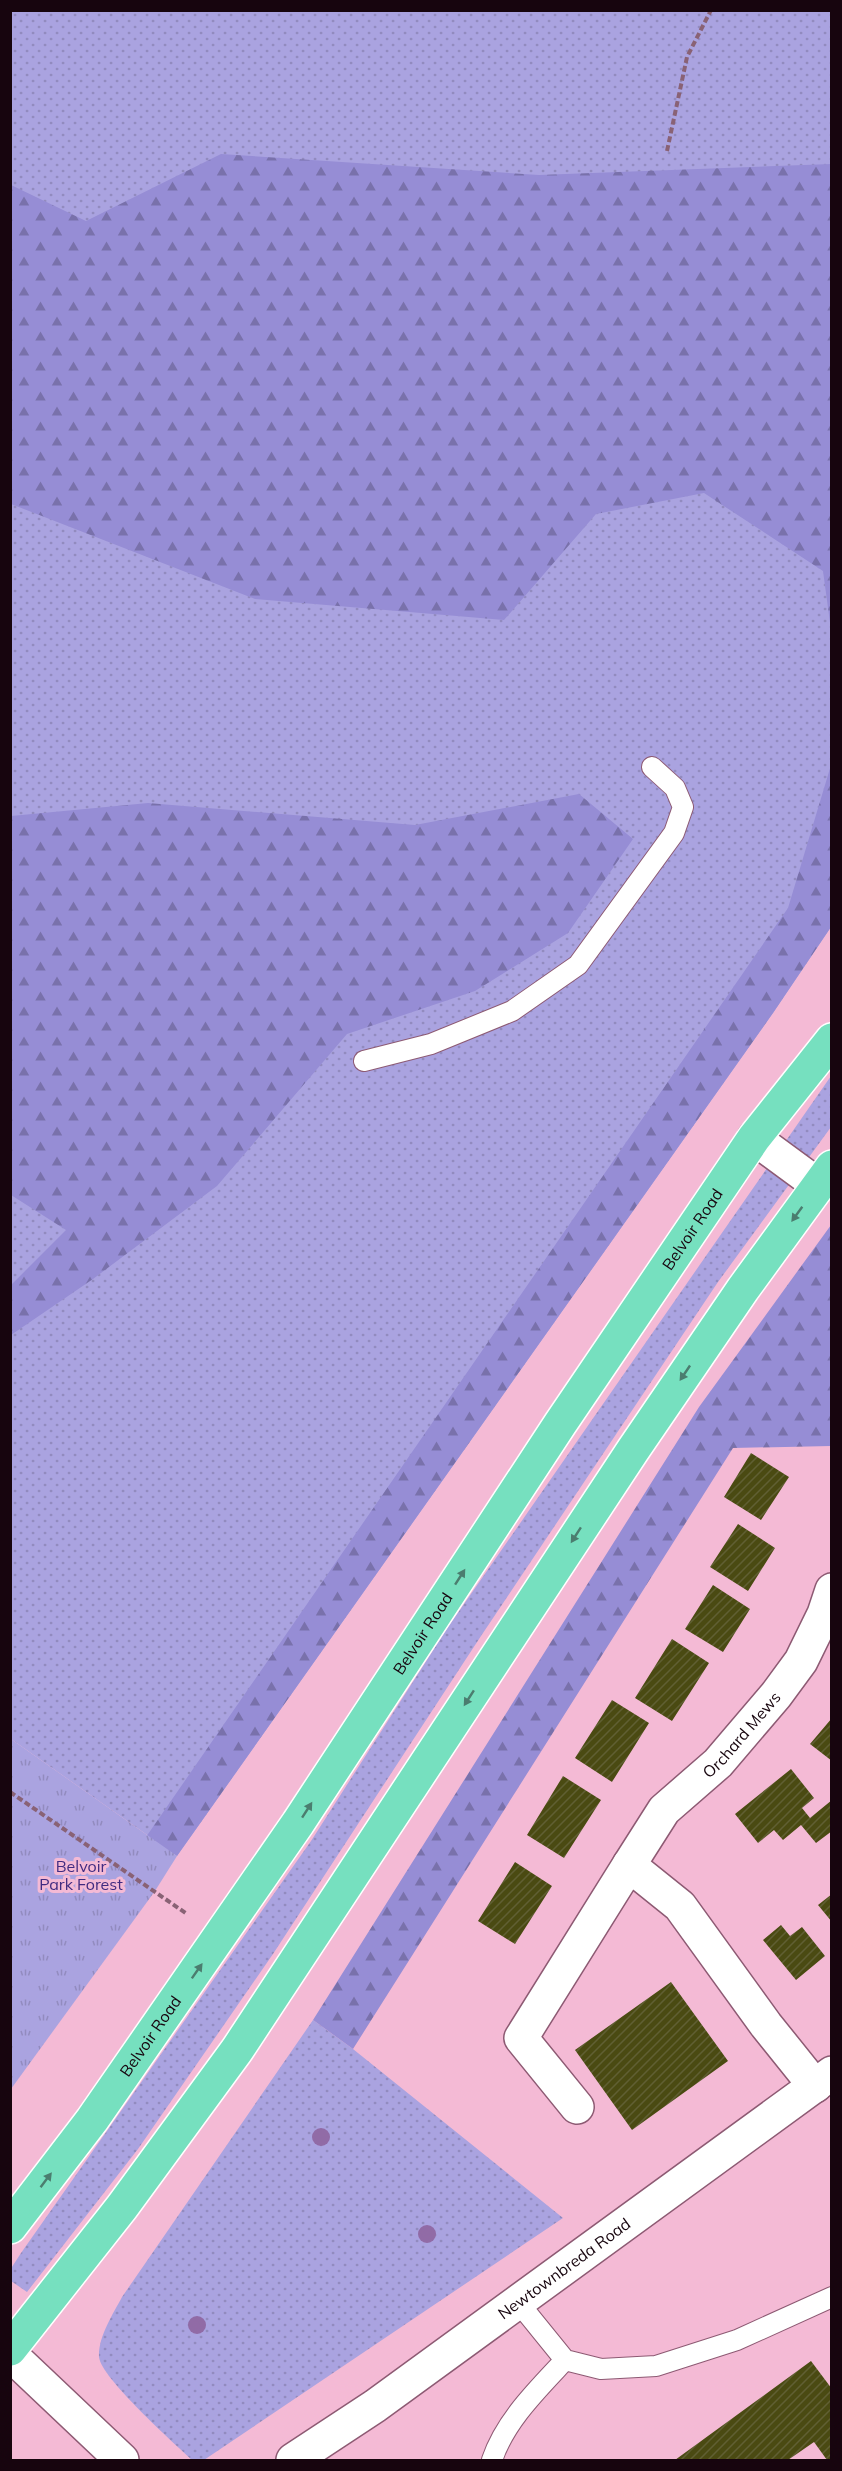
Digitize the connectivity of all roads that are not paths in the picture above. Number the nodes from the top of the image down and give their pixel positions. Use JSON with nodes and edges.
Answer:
{"nodes":[{"id":1,"x":652,"y":767,"type":"dead end"},
{"id":2,"x":831,"y":1040,"type":"edge"},
{"id":3,"x":364,"y":1061,"type":"dead end"},
{"id":4,"x":754,"y":1138,"type":"junction"},
{"id":5,"x":825,"y":1176,"type":"edge"},
{"id":6,"x":831,"y":1590,"type":"edge"},
{"id":7,"x":629,"y":1865,"type":"junction"},
{"id":8,"x":823,"y":2080,"type":"edge"},
{"id":9,"x":577,"y":2107,"type":"dead end"},
{"id":10,"x":10,"y":2227,"type":"edge"},
{"id":11,"x":831,"y":2297,"type":"edge"},
{"id":12,"x":518,"y":2302,"type":"junction"},
{"id":13,"x":10,"y":2352,"type":"edge"},
{"id":14,"x":565,"y":2360,"type":"junction"},
{"id":15,"x":122,"y":2460,"type":"edge"},
{"id":16,"x":293,"y":2460,"type":"edge"},
{"id":17,"x":492,"y":2460,"type":"edge"}],
"edges":[{"from":1,"to":3,"type":"lane"},
{"from":2,"to":4,"type":"highway","name":"Belvoir Road"},
{"from":4,"to":5,"type":"street"},
{"from":10,"to":4,"type":"highway","name":"Belvoir Road","one_way":true},
{"from":5,"to":13,"type":"highway","one_way":true},
{"from":6,"to":7,"type":"street","name":"Orchard Mews"},
{"from":7,"to":8,"type":"street"},
{"from":7,"to":9,"type":"street","name":"Orchard Mews"},
{"from":8,"to":12,"type":"street","name":"Newtownbreda Road"},
{"from":11,"to":14,"type":"lane"},
{"from":12,"to":14,"type":"lane"},
{"from":12,"to":16,"type":"street","name":"Newtownbreda Road"},
{"from":13,"to":15,"type":"street"},
{"from":14,"to":17,"type":"lane"}]}
